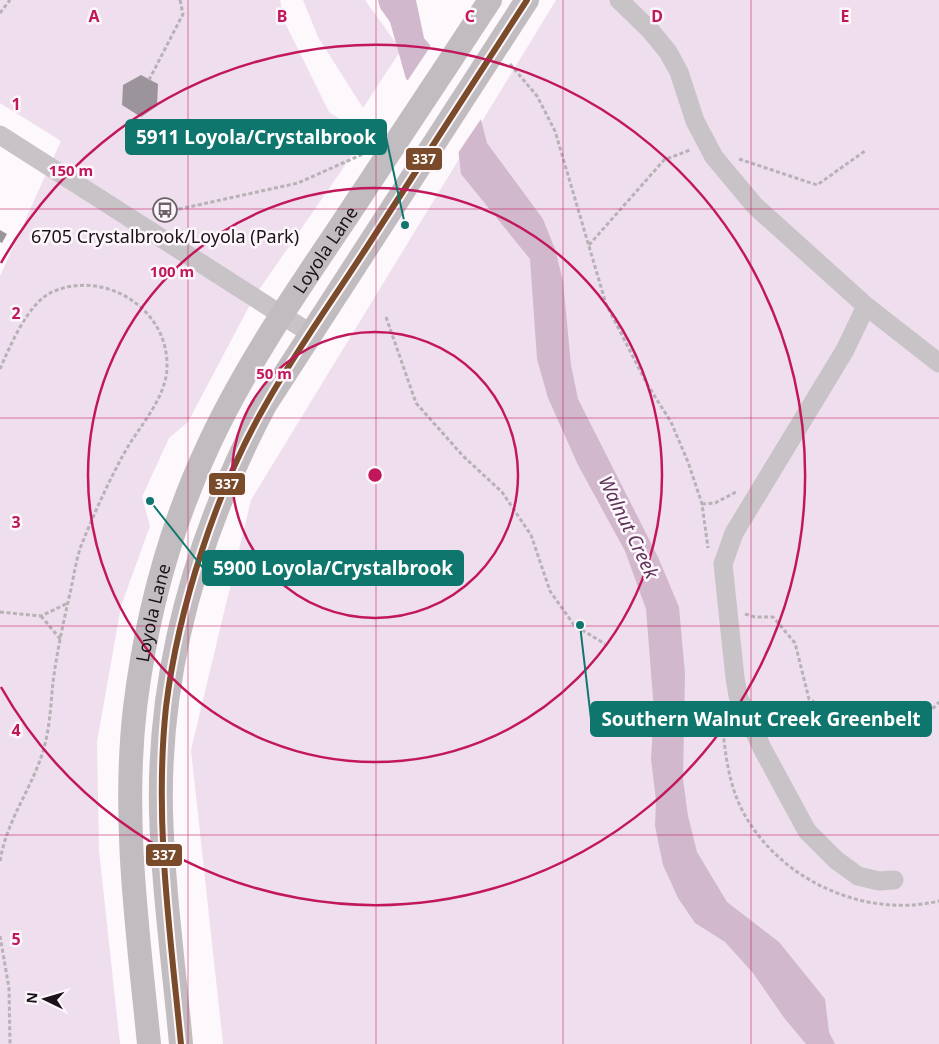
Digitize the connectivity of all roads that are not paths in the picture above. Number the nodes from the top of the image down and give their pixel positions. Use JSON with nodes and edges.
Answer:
{"nodes":[{"id":1,"x":490,"y":0,"type":"edge"},
{"id":2,"x":619,"y":0,"type":"edge"},
{"id":3,"x":526,"y":2,"type":"edge"},
{"id":4,"x":0,"y":134,"type":"edge"},
{"id":5,"x":866,"y":306,"type":"junction"},
{"id":6,"x":281,"y":315,"type":"junction"},
{"id":7,"x":310,"y":333,"type":"junction"},
{"id":8,"x":939,"y":363,"type":"edge"},
{"id":9,"x":894,"y":880,"type":"dead end"},
{"id":10,"x":149,"y":1044,"type":"edge"},
{"id":11,"x":181,"y":1044,"type":"edge"}],
"edges":[{"from":1,"to":6,"type":"main road","name":"Loyola Lane"},
{"from":2,"to":5,"type":"street"},
{"from":3,"to":7,"type":"main road","name":"Loyola Lane"},
{"from":4,"to":6,"type":"street"},
{"from":5,"to":8,"type":"street"},
{"from":5,"to":9,"type":"street"},
{"from":6,"to":7,"type":"street"},
{"from":6,"to":10,"type":"main road","name":"Loyola Lane"},
{"from":7,"to":11,"type":"main road","name":"Loyola Lane"}]}
